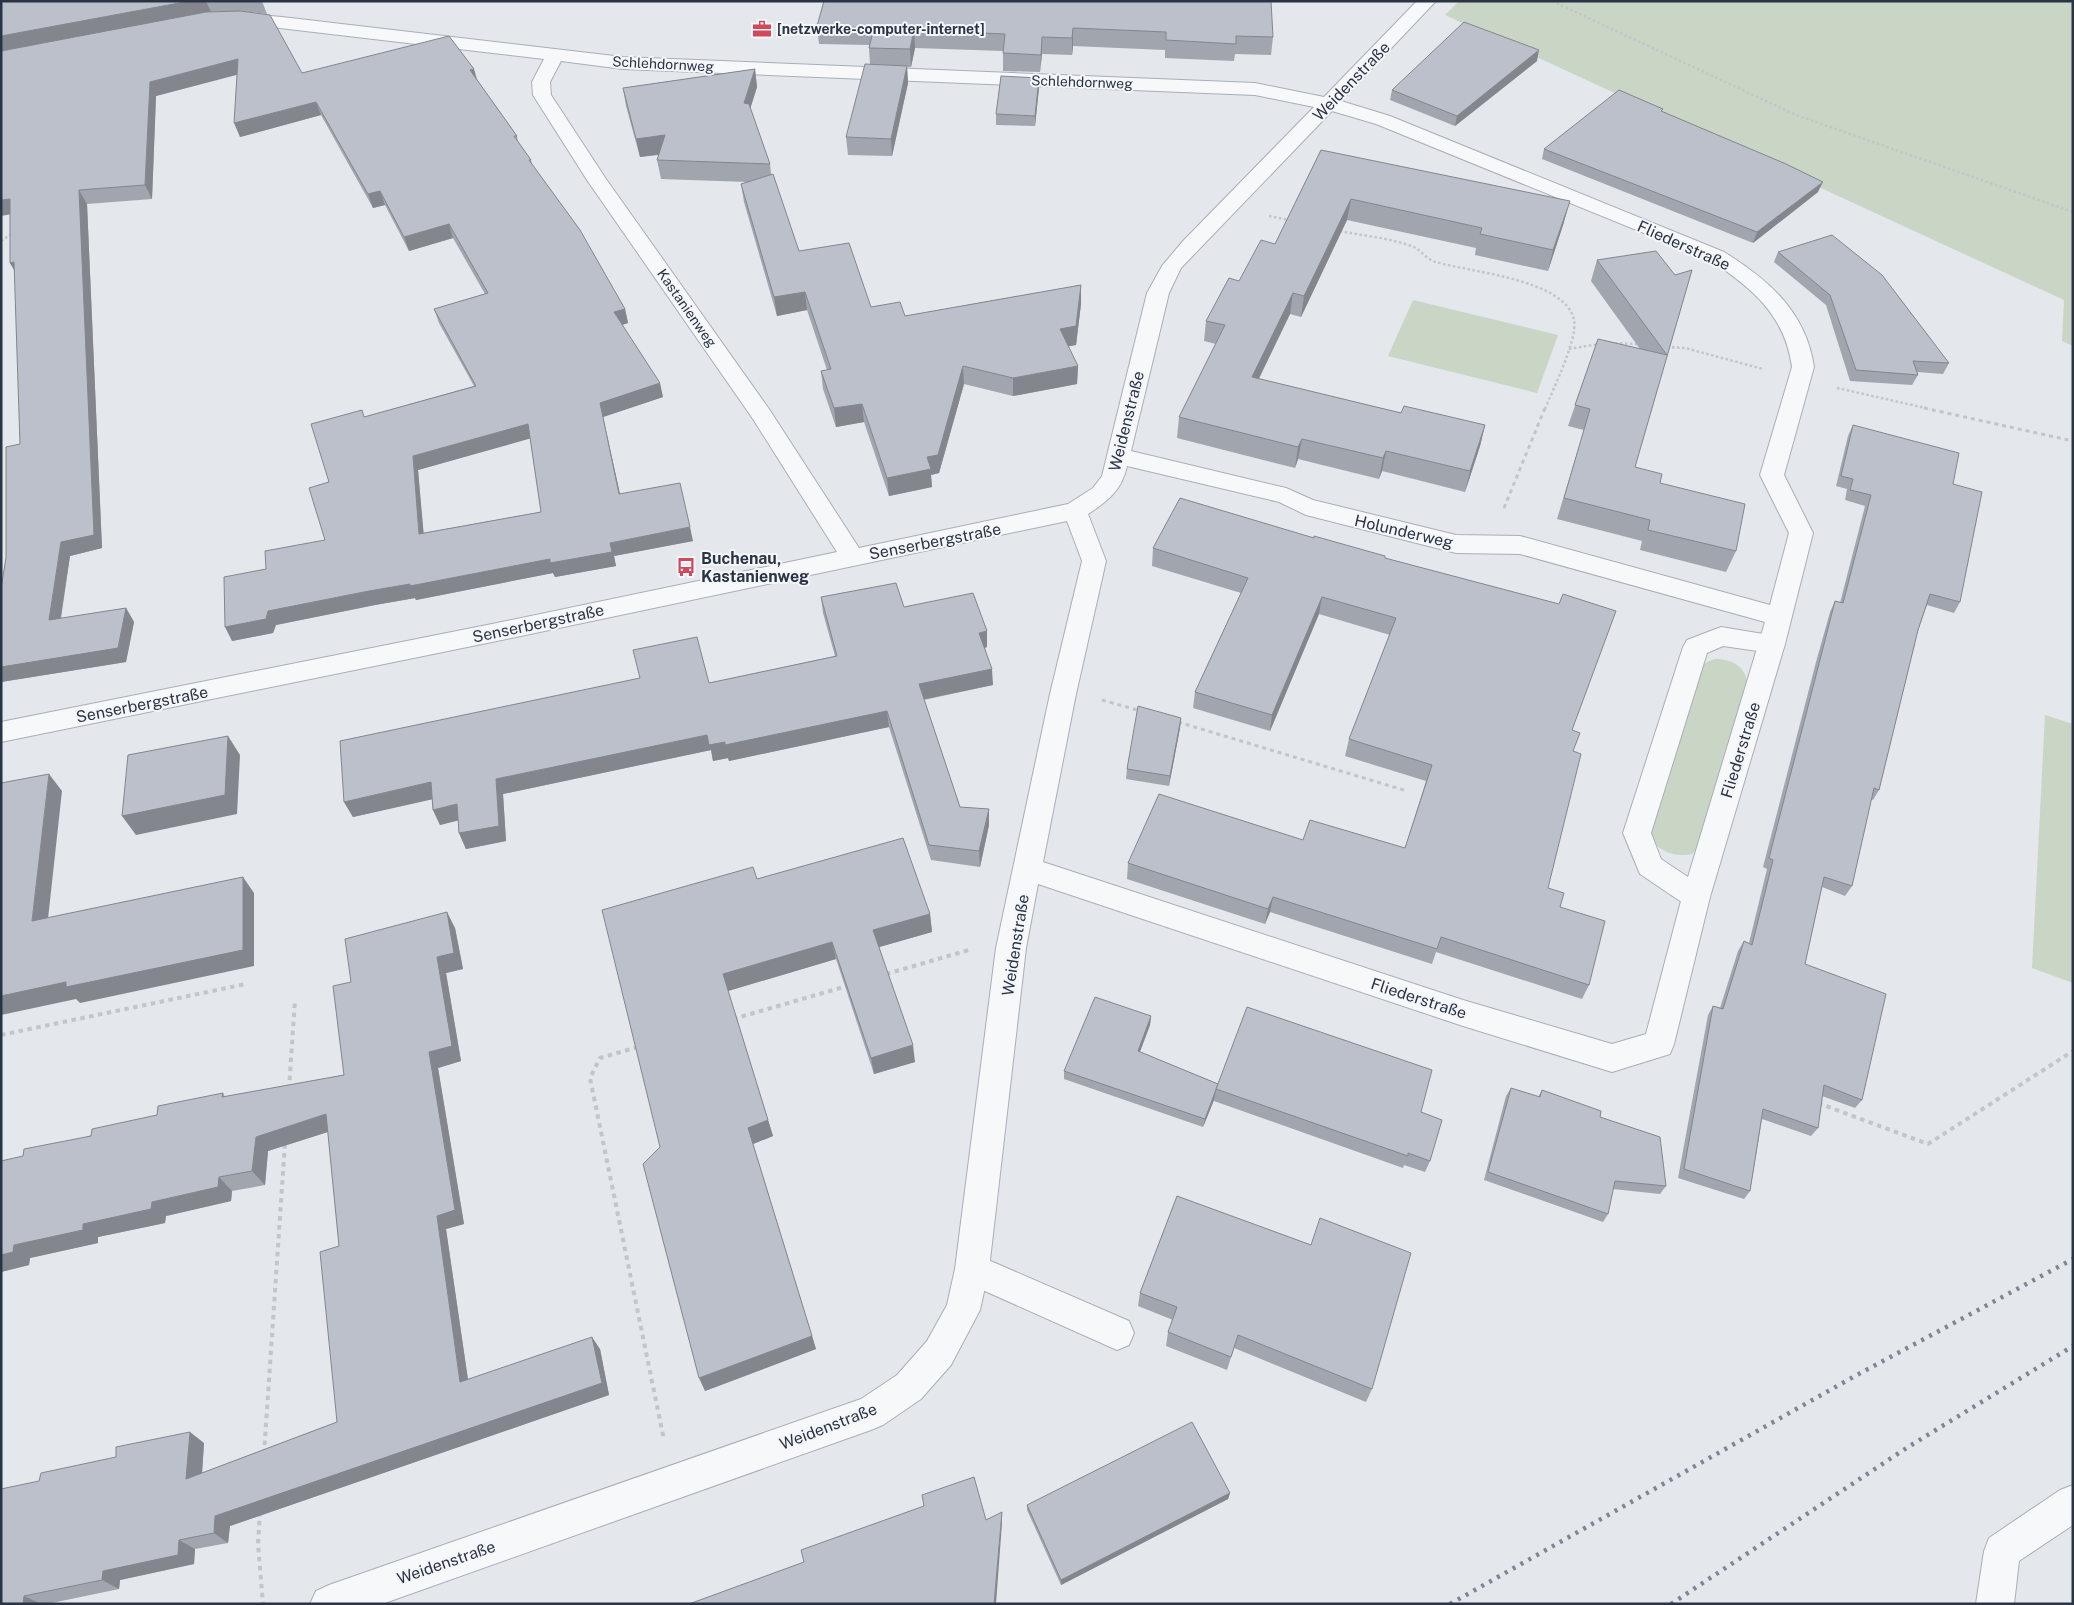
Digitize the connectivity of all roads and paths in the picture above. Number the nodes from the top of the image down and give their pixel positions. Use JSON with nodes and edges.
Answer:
{"nodes":[{"id":1,"x":1426,"y":1,"type":"edge"},
{"id":2,"x":1552,"y":1,"type":"edge"},
{"id":3,"x":218,"y":19,"type":"edge"},
{"id":4,"x":555,"y":56,"type":"junction"},
{"id":5,"x":1329,"y":104,"type":"junction"},
{"id":6,"x":1229,"y":207,"type":"junction"},
{"id":7,"x":2073,"y":212,"type":"edge"},
{"id":8,"x":1294,"y":221,"type":"edge"},
{"id":9,"x":1332,"y":229,"type":"edge"},
{"id":10,"x":21,"y":232,"type":"edge"},
{"id":11,"x":1,"y":241,"type":"edge"},
{"id":12,"x":1646,"y":344,"type":"edge"},
{"id":13,"x":1665,"y":346,"type":"edge"},
{"id":14,"x":1569,"y":349,"type":"junction"},
{"id":15,"x":1801,"y":380,"type":"junction"},
{"id":16,"x":2073,"y":441,"type":"edge"},
{"id":17,"x":1119,"y":456,"type":"junction"},
{"id":18,"x":1075,"y":511,"type":"junction"},
{"id":19,"x":1489,"y":545,"type":"junction"},
{"id":20,"x":853,"y":558,"type":"junction"},
{"id":21,"x":1779,"y":617,"type":"junction"},
{"id":22,"x":1772,"y":644,"type":"junction"},
{"id":23,"x":1063,"y":694,"type":"junction"},
{"id":24,"x":1142,"y":712,"type":"edge"},
{"id":25,"x":1170,"y":720,"type":"edge"},
{"id":26,"x":1,"y":732,"type":"edge"},
{"id":27,"x":1407,"y":791,"type":"dead end"},
{"id":28,"x":1028,"y":869,"type":"junction"},
{"id":29,"x":1696,"y":896,"type":"junction"},
{"id":30,"x":1012,"y":948,"type":"junction"},
{"id":31,"x":884,"y":974,"type":"edge"},
{"id":32,"x":856,"y":983,"type":"edge"},
{"id":33,"x":246,"y":984,"type":"dead end"},
{"id":34,"x":295,"y":1000,"type":"dead end"},
{"id":35,"x":723,"y":1022,"type":"edge"},
{"id":36,"x":1,"y":1036,"type":"edge"},
{"id":37,"x":648,"y":1044,"type":"edge"},
{"id":38,"x":2073,"y":1051,"type":"edge"},
{"id":39,"x":288,"y":1099,"type":"edge"},
{"id":40,"x":1817,"y":1103,"type":"edge"},
{"id":41,"x":285,"y":1139,"type":"edge"},
{"id":42,"x":972,"y":1269,"type":"junction"},
{"id":43,"x":1117,"y":1333,"type":"dead end"},
{"id":44,"x":264,"y":1455,"type":"edge"},
{"id":45,"x":673,"y":1482,"type":"junction"},
{"id":46,"x":2073,"y":1503,"type":"edge"},
{"id":47,"x":260,"y":1505,"type":"edge"},
{"id":48,"x":263,"y":1604,"type":"edge"},
{"id":49,"x":329,"y":1604,"type":"edge"},
{"id":50,"x":1995,"y":1604,"type":"edge"}],
"edges":[{"from":1,"to":5,"type":"street","name":"Weidenstraße"},
{"from":2,"to":7,"type":"path"},
{"from":3,"to":4,"type":"street","name":"Schlehdornweg"},
{"from":4,"to":5,"type":"street","name":"Schlehdornweg"},
{"from":4,"to":20,"type":"street","name":"Kastanienweg"},
{"from":5,"to":6,"type":"street","name":"Weidenstraße"},
{"from":5,"to":15,"type":"street","name":"Fliederstraße"},
{"from":6,"to":8,"type":"path"},
{"from":6,"to":17,"type":"street","name":"Weidenstraße"},
{"from":9,"to":14,"type":"path"},
{"from":10,"to":11,"type":"path"},
{"from":12,"to":14,"type":"path"},
{"from":13,"to":15,"type":"path"},
{"from":14,"to":19,"type":"path"},
{"from":15,"to":16,"type":"path"},
{"from":15,"to":21,"type":"street","name":"Fliederstraße"},
{"from":17,"to":18,"type":"street","name":"Weidenstraße"},
{"from":17,"to":19,"type":"street","name":"Holunderweg"},
{"from":18,"to":20,"type":"street","name":"Senserbergstraße"},
{"from":18,"to":23,"type":"street","name":"Weidenstraße"},
{"from":19,"to":21,"type":"street","name":"Holunderweg"},
{"from":20,"to":26,"type":"street","name":"Senserbergstraße"},
{"from":21,"to":22,"type":"street","name":"Fliederstraße"},
{"from":22,"to":29,"type":"street","name":"Fliederstraße"},
{"from":22,"to":29,"type":"street"},
{"from":23,"to":24,"type":"path"},
{"from":23,"to":28,"type":"street","name":"Weidenstraße"},
{"from":25,"to":27,"type":"path"},
{"from":28,"to":29,"type":"street","name":"Fliederstraße"},
{"from":28,"to":30,"type":"street","name":"Weidenstraße"},
{"from":30,"to":31,"type":"path"},
{"from":30,"to":42,"type":"street","name":"Weidenstraße"},
{"from":32,"to":35,"type":"path"},
{"from":33,"to":36,"type":"path"},
{"from":34,"to":39,"type":"path"},
{"from":37,"to":45,"type":"path"},
{"from":38,"to":40,"type":"path"},
{"from":41,"to":44,"type":"path"},
{"from":42,"to":43,"type":"street"},
{"from":42,"to":45,"type":"street","name":"Weidenstraße"},
{"from":45,"to":49,"type":"street","name":"Weidenstraße"},
{"from":46,"to":50,"type":"street"},
{"from":47,"to":48,"type":"path"}]}
